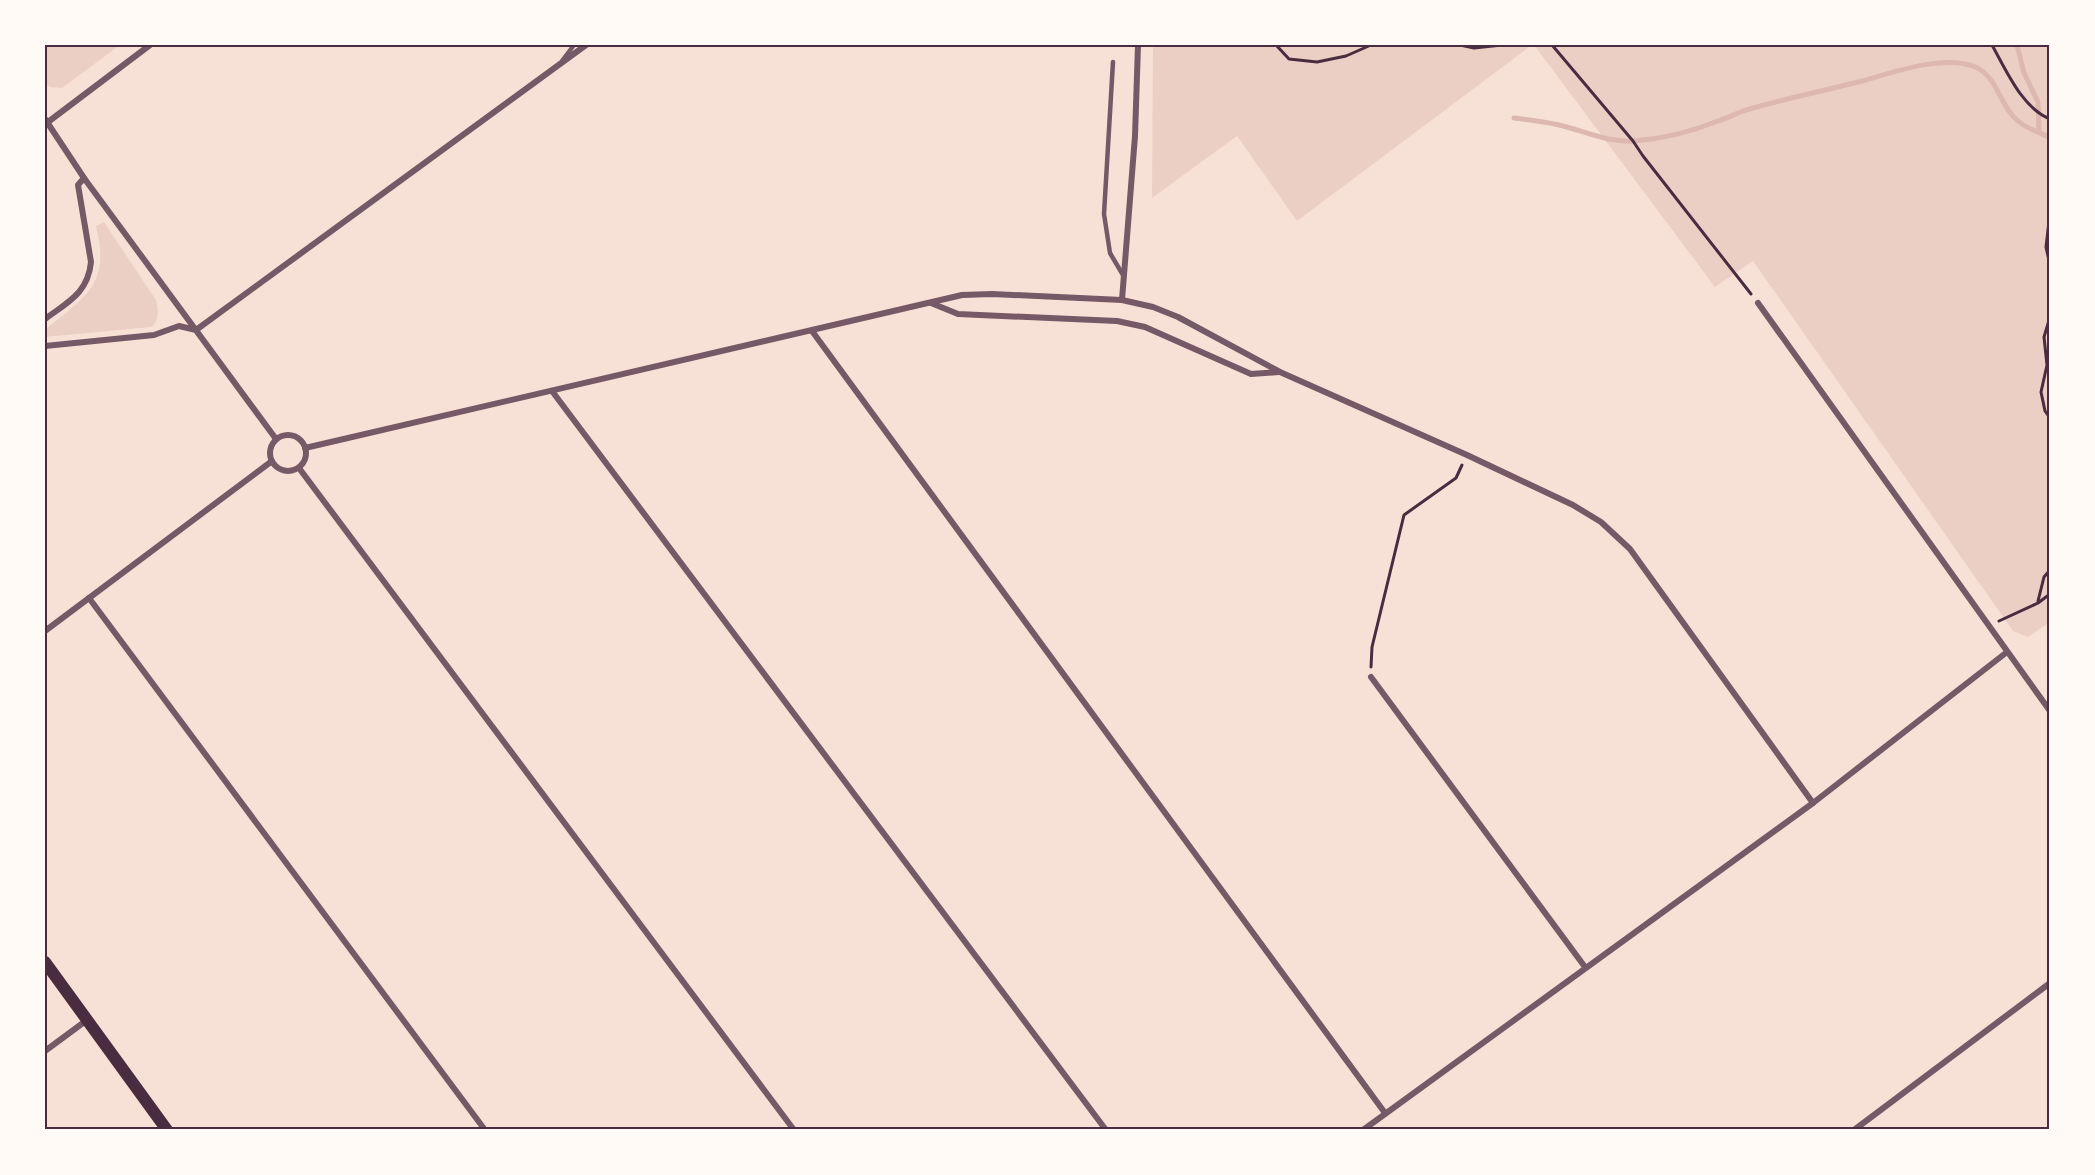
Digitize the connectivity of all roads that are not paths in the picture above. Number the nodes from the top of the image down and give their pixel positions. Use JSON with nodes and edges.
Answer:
{"nodes":[{"id":1,"x":150,"y":45,"type":"edge"},
{"id":2,"x":574,"y":45,"type":"edge"},
{"id":3,"x":586,"y":45,"type":"edge"},
{"id":4,"x":1138,"y":45,"type":"edge"},
{"id":5,"x":1113,"y":62,"type":"dead end"},
{"id":6,"x":557,"y":68,"type":"junction"},
{"id":7,"x":46,"y":120,"type":"edge"},
{"id":8,"x":84,"y":178,"type":"junction"},
{"id":9,"x":1123,"y":274,"type":"junction"},
{"id":10,"x":1122,"y":300,"type":"junction"},
{"id":11,"x":931,"y":303,"type":"junction"},
{"id":12,"x":1758,"y":303,"type":"road end"},
{"id":13,"x":45,"y":319,"type":"edge"},
{"id":14,"x":196,"y":330,"type":"junction"},
{"id":15,"x":812,"y":331,"type":"junction"},
{"id":16,"x":45,"y":346,"type":"edge"},
{"id":17,"x":1280,"y":372,"type":"junction"},
{"id":18,"x":552,"y":391,"type":"junction"},
{"id":19,"x":276,"y":439,"type":"junction"},
{"id":20,"x":305,"y":448,"type":"junction"},
{"id":21,"x":272,"y":461,"type":"junction"},
{"id":22,"x":299,"y":468,"type":"junction"},
{"id":23,"x":89,"y":598,"type":"junction"},
{"id":24,"x":45,"y":631,"type":"edge"},
{"id":25,"x":2007,"y":652,"type":"junction"},
{"id":26,"x":1371,"y":677,"type":"road end"},
{"id":27,"x":2050,"y":711,"type":"edge"},
{"id":28,"x":1814,"y":803,"type":"junction"},
{"id":29,"x":45,"y":962,"type":"edge"},
{"id":30,"x":1585,"y":967,"type":"junction"},
{"id":31,"x":2050,"y":983,"type":"edge"},
{"id":32,"x":87,"y":1020,"type":"junction"},
{"id":33,"x":45,"y":1051,"type":"edge"},
{"id":34,"x":1385,"y":1113,"type":"junction"},
{"id":35,"x":167,"y":1130,"type":"edge"},
{"id":36,"x":485,"y":1130,"type":"edge"},
{"id":37,"x":794,"y":1130,"type":"edge"},
{"id":38,"x":1106,"y":1130,"type":"edge"},
{"id":39,"x":1363,"y":1130,"type":"edge"},
{"id":40,"x":1854,"y":1130,"type":"edge"}],
"edges":[{"from":1,"to":7,"type":"street"},
{"from":2,"to":6,"type":"lane"},
{"from":3,"to":6,"type":"street"},
{"from":4,"to":9,"type":"street"},
{"from":5,"to":9,"type":"lane"},
{"from":6,"to":14,"type":"street"},
{"from":7,"to":8,"type":"street"},
{"from":8,"to":13,"type":"street"},
{"from":8,"to":14,"type":"street"},
{"from":9,"to":10,"type":"street"},
{"from":10,"to":11,"type":"street"},
{"from":10,"to":17,"type":"street"},
{"from":11,"to":15,"type":"street"},
{"from":11,"to":17,"type":"street"},
{"from":12,"to":25,"type":"street"},
{"from":14,"to":16,"type":"street"},
{"from":14,"to":19,"type":"street"},
{"from":15,"to":18,"type":"street"},
{"from":15,"to":34,"type":"street"},
{"from":17,"to":28,"type":"street"},
{"from":18,"to":20,"type":"street"},
{"from":18,"to":38,"type":"street"},
{"from":19,"to":20,"type":"street"},
{"from":19,"to":21,"type":"street"},
{"from":20,"to":22,"type":"street"},
{"from":21,"to":22,"type":"street"},
{"from":21,"to":23,"type":"street"},
{"from":22,"to":37,"type":"street"},
{"from":23,"to":24,"type":"street"},
{"from":23,"to":36,"type":"street"},
{"from":25,"to":27,"type":"street"},
{"from":25,"to":28,"type":"street"},
{"from":26,"to":30,"type":"street"},
{"from":28,"to":30,"type":"street"},
{"from":29,"to":32,"type":"main road"},
{"from":30,"to":34,"type":"street"},
{"from":31,"to":40,"type":"street"},
{"from":32,"to":33,"type":"street"},
{"from":32,"to":35,"type":"main road"},
{"from":34,"to":39,"type":"street"}]}
